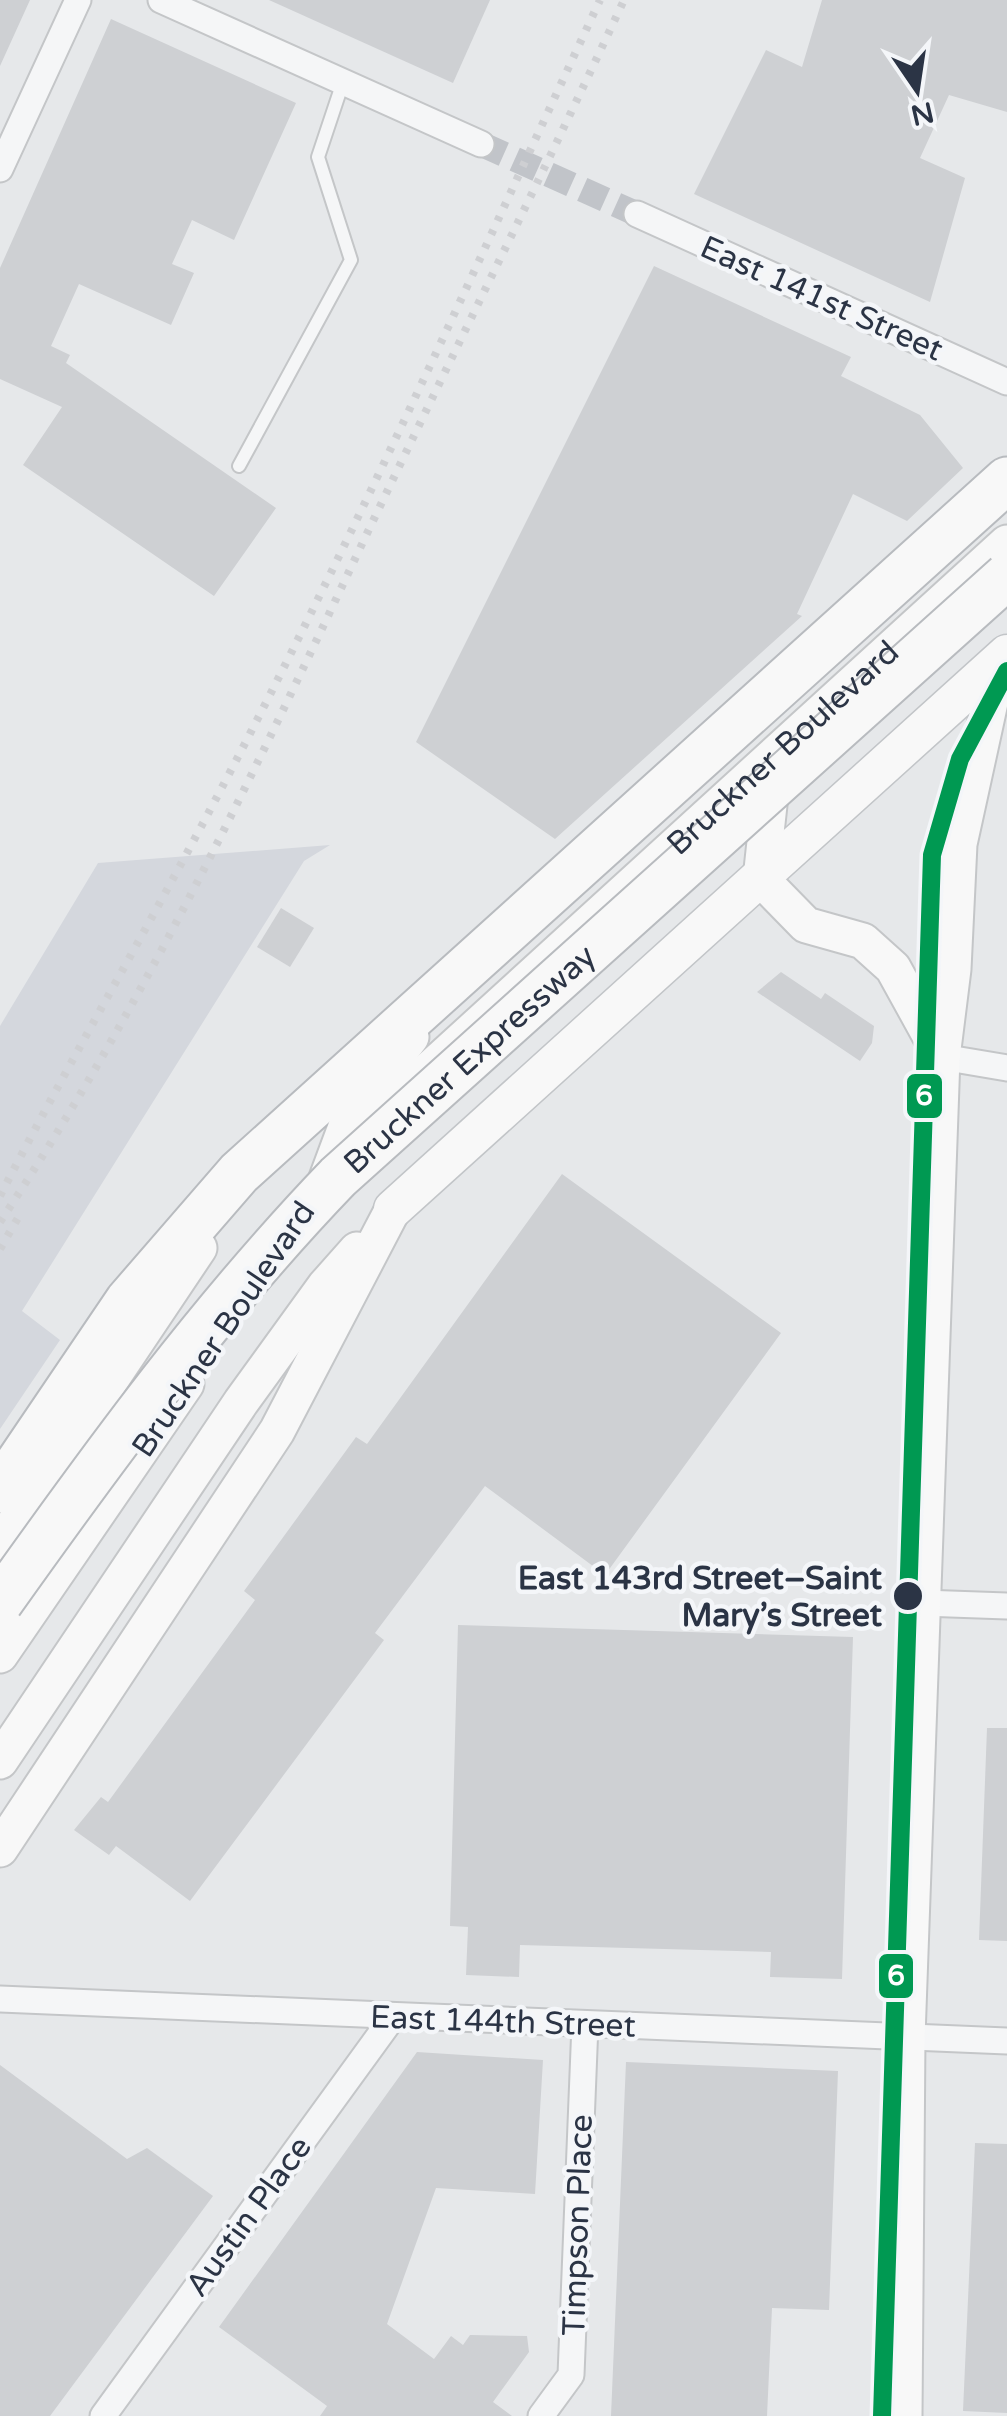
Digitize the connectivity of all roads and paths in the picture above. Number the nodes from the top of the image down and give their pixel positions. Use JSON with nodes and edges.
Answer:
{"nodes":[{"id":1,"x":78,"y":0,"type":"edge"},
{"id":2,"x":161,"y":0,"type":"edge"},
{"id":3,"x":343,"y":82,"type":"junction"},
{"id":4,"x":482,"y":144,"type":"tunnel mouth"},
{"id":5,"x":0,"y":169,"type":"edge"},
{"id":6,"x":637,"y":214,"type":"tunnel mouth"},
{"id":7,"x":1007,"y":382,"type":"edge"},
{"id":8,"x":239,"y":466,"type":"dead end"},
{"id":9,"x":1007,"y":480,"type":"edge"},
{"id":10,"x":1007,"y":502,"type":"edge"},
{"id":11,"x":1007,"y":543,"type":"edge"},
{"id":12,"x":1007,"y":576,"type":"edge"},
{"id":13,"x":1003,"y":657,"type":"edge"},
{"id":14,"x":775,"y":752,"type":"junction"},
{"id":15,"x":761,"y":878,"type":"junction"},
{"id":16,"x":421,"y":1024,"type":"junction"},
{"id":17,"x":942,"y":1057,"type":"junction"},
{"id":18,"x":1007,"y":1068,"type":"edge"},
{"id":19,"x":327,"y":1178,"type":"junction"},
{"id":20,"x":393,"y":1210,"type":"junction"},
{"id":21,"x":0,"y":1490,"type":"edge"},
{"id":22,"x":0,"y":1544,"type":"edge"},
{"id":23,"x":922,"y":1603,"type":"junction"},
{"id":24,"x":1007,"y":1606,"type":"edge"},
{"id":25,"x":2,"y":1637,"type":"edge"},
{"id":26,"x":0,"y":1761,"type":"edge"},
{"id":27,"x":0,"y":1849,"type":"edge"},
{"id":28,"x":0,"y":1999,"type":"edge"},
{"id":29,"x":393,"y":2016,"type":"junction"},
{"id":30,"x":585,"y":2024,"type":"junction"},
{"id":31,"x":907,"y":2036,"type":"junction"},
{"id":32,"x":1007,"y":2040,"type":"edge"},
{"id":33,"x":103,"y":2416,"type":"edge"},
{"id":34,"x":541,"y":2416,"type":"edge"},
{"id":35,"x":904,"y":2416,"type":"edge"}],
"edges":[{"from":1,"to":5,"type":"street"},
{"from":2,"to":3,"type":"street"},
{"from":3,"to":4,"type":"street"},
{"from":3,"to":8,"type":"lane"},
{"from":6,"to":7,"type":"street","name":"East 141st Street"},
{"from":9,"to":21,"type":"highway"},
{"from":10,"to":16,"type":"main road","name":"Bruckner Boulevard"},
{"from":11,"to":14,"type":"main road","name":"Bruckner Boulevard"},
{"from":12,"to":25,"type":"highway","name":"Bruckner Expressway","bridge":true},
{"from":13,"to":15,"type":"main road","name":"Bruckner Boulevard"},
{"from":13,"to":17,"type":"main road"},
{"from":14,"to":15,"type":"main road"},
{"from":14,"to":19,"type":"main road","name":"Bruckner Boulevard"},
{"from":15,"to":17,"type":"main road"},
{"from":15,"to":20,"type":"main road","name":"Bruckner Boulevard"},
{"from":16,"to":19,"type":"main road"},
{"from":16,"to":22,"type":"main road","name":"Bruckner Boulevard"},
{"from":17,"to":18,"type":"street"},
{"from":17,"to":23,"type":"main road"},
{"from":19,"to":25,"type":"main road","name":"Bruckner Boulevard"},
{"from":20,"to":26,"type":"main road","name":"Bruckner Boulevard"},
{"from":20,"to":27,"type":"main road","name":"Bruckner Boulevard"},
{"from":23,"to":24,"type":"street"},
{"from":23,"to":31,"type":"main road"},
{"from":28,"to":29,"type":"street","name":"East 144th Street"},
{"from":29,"to":30,"type":"street","name":"East 144th Street"},
{"from":29,"to":33,"type":"street","name":"Austin Place"},
{"from":30,"to":31,"type":"street","name":"East 144th Street"},
{"from":30,"to":34,"type":"street","name":"Timpson Place"},
{"from":31,"to":32,"type":"street","name":"East 144th Street"},
{"from":31,"to":35,"type":"main road"}]}
